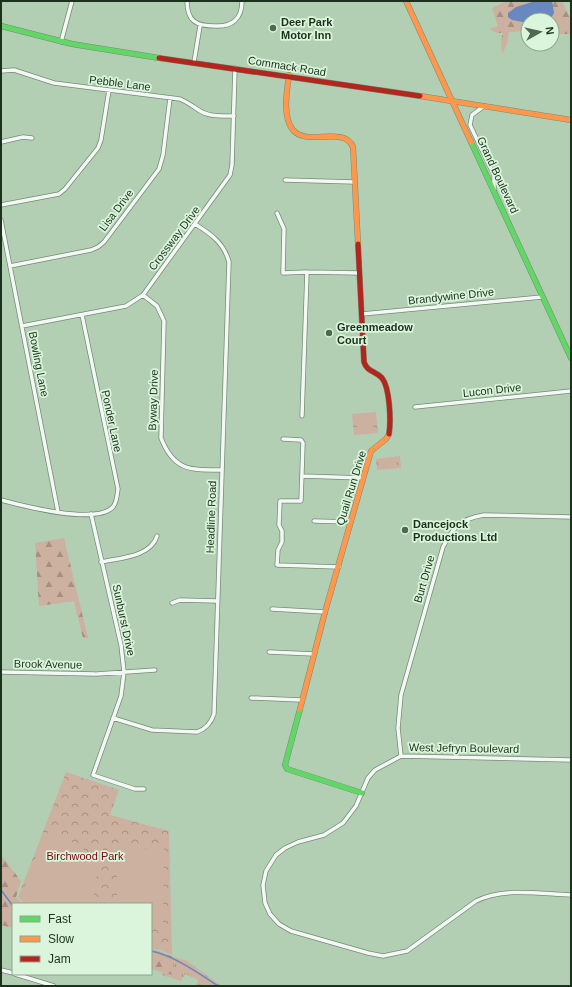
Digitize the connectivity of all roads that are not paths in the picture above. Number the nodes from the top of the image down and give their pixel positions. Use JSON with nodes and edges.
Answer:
{"nodes":[{"id":1,"x":72,"y":1,"type":"edge"},
{"id":2,"x":187,"y":1,"type":"edge"},
{"id":3,"x":242,"y":1,"type":"edge"},
{"id":4,"x":406,"y":1,"type":"edge"},
{"id":5,"x":1,"y":26,"type":"edge"},
{"id":6,"x":200,"y":26,"type":"junction"},
{"id":7,"x":61,"y":43,"type":"junction"},
{"id":8,"x":194,"y":62,"type":"junction"},
{"id":9,"x":235,"y":68,"type":"junction"},
{"id":10,"x":1,"y":71,"type":"edge"},
{"id":11,"x":289,"y":75,"type":"junction"},
{"id":12,"x":109,"y":90,"type":"junction"},
{"id":13,"x":170,"y":98,"type":"junction"},
{"id":14,"x":452,"y":101,"type":"junction"},
{"id":15,"x":484,"y":106,"type":"junction"},
{"id":16,"x":234,"y":116,"type":"junction"},
{"id":17,"x":571,"y":120,"type":"edge"},
{"id":18,"x":32,"y":138,"type":"dead end"},
{"id":19,"x":1,"y":142,"type":"edge"},
{"id":20,"x":285,"y":180,"type":"dead end"},
{"id":21,"x":354,"y":182,"type":"junction"},
{"id":22,"x":494,"y":190,"type":"junction"},
{"id":23,"x":1,"y":205,"type":"edge"},
{"id":24,"x":276,"y":213,"type":"dead end"},
{"id":25,"x":1,"y":220,"type":"edge"},
{"id":26,"x":195,"y":224,"type":"junction"},
{"id":27,"x":10,"y":266,"type":"junction"},
{"id":28,"x":307,"y":272,"type":"junction"},
{"id":29,"x":359,"y":273,"type":"junction"},
{"id":30,"x":143,"y":295,"type":"junction"},
{"id":31,"x":542,"y":297,"type":"junction"},
{"id":32,"x":362,"y":314,"type":"junction"},
{"id":33,"x":82,"y":315,"type":"junction"},
{"id":34,"x":22,"y":326,"type":"junction"},
{"id":35,"x":571,"y":358,"type":"edge"},
{"id":36,"x":571,"y":391,"type":"edge"},
{"id":37,"x":415,"y":407,"type":"dead end"},
{"id":38,"x":302,"y":416,"type":"dead end"},
{"id":39,"x":282,"y":439,"type":"dead end"},
{"id":40,"x":222,"y":470,"type":"junction"},
{"id":41,"x":302,"y":476,"type":"junction"},
{"id":42,"x":363,"y":478,"type":"junction"},
{"id":43,"x":1,"y":500,"type":"edge"},
{"id":44,"x":58,"y":512,"type":"junction"},
{"id":45,"x":91,"y":514,"type":"junction"},
{"id":46,"x":571,"y":516,"type":"edge"},
{"id":47,"x":314,"y":521,"type":"dead end"},
{"id":48,"x":351,"y":522,"type":"junction"},
{"id":49,"x":156,"y":536,"type":"dead end"},
{"id":50,"x":102,"y":562,"type":"junction"},
{"id":51,"x":339,"y":568,"type":"junction"},
{"id":52,"x":217,"y":601,"type":"junction"},
{"id":53,"x":172,"y":602,"type":"dead end"},
{"id":54,"x":272,"y":609,"type":"dead end"},
{"id":55,"x":325,"y":612,"type":"junction"},
{"id":56,"x":269,"y":652,"type":"dead end"},
{"id":57,"x":314,"y":654,"type":"junction"},
{"id":58,"x":155,"y":670,"type":"dead end"},
{"id":59,"x":1,"y":672,"type":"edge"},
{"id":60,"x":124,"y":672,"type":"junction"},
{"id":61,"x":251,"y":698,"type":"dead end"},
{"id":62,"x":301,"y":700,"type":"junction"},
{"id":63,"x":113,"y":718,"type":"junction"},
{"id":64,"x":401,"y":756,"type":"junction"},
{"id":65,"x":571,"y":760,"type":"edge"},
{"id":66,"x":144,"y":790,"type":"dead end"},
{"id":67,"x":362,"y":794,"type":"junction"},
{"id":68,"x":571,"y":894,"type":"edge"},
{"id":69,"x":1,"y":970,"type":"edge"},
{"id":70,"x":12,"y":973,"type":"edge"},
{"id":71,"x":17,"y":975,"type":"edge"},
{"id":72,"x":44,"y":984,"type":"edge"},
{"id":73,"x":54,"y":986,"type":"edge"}],
"edges":[{"from":1,"to":7,"type":"street"},
{"from":2,"to":6,"type":"street"},
{"from":3,"to":6,"type":"street"},
{"from":4,"to":14,"type":"street","name":"Grand Boulevard"},
{"from":5,"to":7,"type":"street","name":"Commack Road"},
{"from":6,"to":8,"type":"street"},
{"from":7,"to":8,"type":"street","name":"Commack Road"},
{"from":8,"to":9,"type":"street","name":"Commack Road"},
{"from":9,"to":11,"type":"street","name":"Commack Road"},
{"from":9,"to":16,"type":"street","name":"Crossway Drive"},
{"from":10,"to":12,"type":"street","name":"Pebble Lane"},
{"from":11,"to":14,"type":"street","name":"Commack Road"},
{"from":11,"to":21,"type":"street","name":"Quail Run Drive"},
{"from":12,"to":13,"type":"street","name":"Pebble Lane"},
{"from":12,"to":23,"type":"street"},
{"from":13,"to":16,"type":"street","name":"Pebble Lane"},
{"from":13,"to":27,"type":"street","name":"Lisa Drive"},
{"from":14,"to":15,"type":"street","name":"Commack Road"},
{"from":14,"to":22,"type":"street","name":"Grand Boulevard"},
{"from":15,"to":17,"type":"street","name":"Commack Road"},
{"from":15,"to":22,"type":"street"},
{"from":16,"to":26,"type":"street","name":"Crossway Drive"},
{"from":18,"to":19,"type":"street"},
{"from":20,"to":21,"type":"street"},
{"from":21,"to":29,"type":"street","name":"Quail Run Drive"},
{"from":22,"to":31,"type":"street","name":"Grand Boulevard"},
{"from":24,"to":28,"type":"street"},
{"from":25,"to":27,"type":"street","name":"Bowling Lane"},
{"from":26,"to":30,"type":"street","name":"Crossway Drive"},
{"from":26,"to":40,"type":"street","name":"Headline Road"},
{"from":27,"to":34,"type":"street","name":"Bowling Lane"},
{"from":28,"to":29,"type":"street"},
{"from":28,"to":38,"type":"street"},
{"from":29,"to":32,"type":"street","name":"Quail Run Drive"},
{"from":30,"to":33,"type":"street","name":"Crossway Drive"},
{"from":30,"to":40,"type":"street","name":"Byway Drive"},
{"from":31,"to":32,"type":"street","name":"Brandywine Drive"},
{"from":31,"to":35,"type":"street","name":"Grand Boulevard"},
{"from":32,"to":42,"type":"street","name":"Quail Run Drive"},
{"from":33,"to":34,"type":"street","name":"Crossway Drive"},
{"from":33,"to":45,"type":"street","name":"Ponder Lane"},
{"from":34,"to":44,"type":"street","name":"Bowling Lane"},
{"from":36,"to":37,"type":"street","name":"Lucon Drive"},
{"from":39,"to":41,"type":"street"},
{"from":40,"to":52,"type":"street","name":"Headline Road"},
{"from":41,"to":42,"type":"street"},
{"from":41,"to":51,"type":"street"},
{"from":42,"to":48,"type":"street","name":"Quail Run Drive"},
{"from":43,"to":44,"type":"street"},
{"from":44,"to":45,"type":"street"},
{"from":45,"to":50,"type":"street","name":"Sunburst Drive"},
{"from":46,"to":64,"type":"street","name":"Burt Drive"},
{"from":47,"to":48,"type":"street"},
{"from":48,"to":51,"type":"street","name":"Quail Run Drive"},
{"from":49,"to":50,"type":"street"},
{"from":50,"to":60,"type":"street","name":"Sunburst Drive"},
{"from":51,"to":55,"type":"street","name":"Quail Run Drive"},
{"from":52,"to":53,"type":"street"},
{"from":52,"to":63,"type":"street","name":"Headline Road"},
{"from":54,"to":55,"type":"street"},
{"from":55,"to":57,"type":"street","name":"Quail Run Drive"},
{"from":56,"to":57,"type":"street"},
{"from":57,"to":62,"type":"street","name":"Quail Run Drive"},
{"from":58,"to":60,"type":"street","name":"Brook Avenue"},
{"from":59,"to":60,"type":"street","name":"Brook Avenue"},
{"from":60,"to":63,"type":"street","name":"Sunburst Drive"},
{"from":61,"to":62,"type":"street"},
{"from":62,"to":67,"type":"street","name":"Quail Run Drive"},
{"from":63,"to":66,"type":"street","name":"Sunburst Drive"},
{"from":64,"to":65,"type":"street","name":"West Jefryn Boulevard"},
{"from":64,"to":67,"type":"street","name":"West Jefryn Boulevard"},
{"from":67,"to":68,"type":"street","name":"West Jefryn Boulevard"},
{"from":69,"to":70,"type":"street"},
{"from":71,"to":72,"type":"street"},
{"from":72,"to":73,"type":"street"}]}
